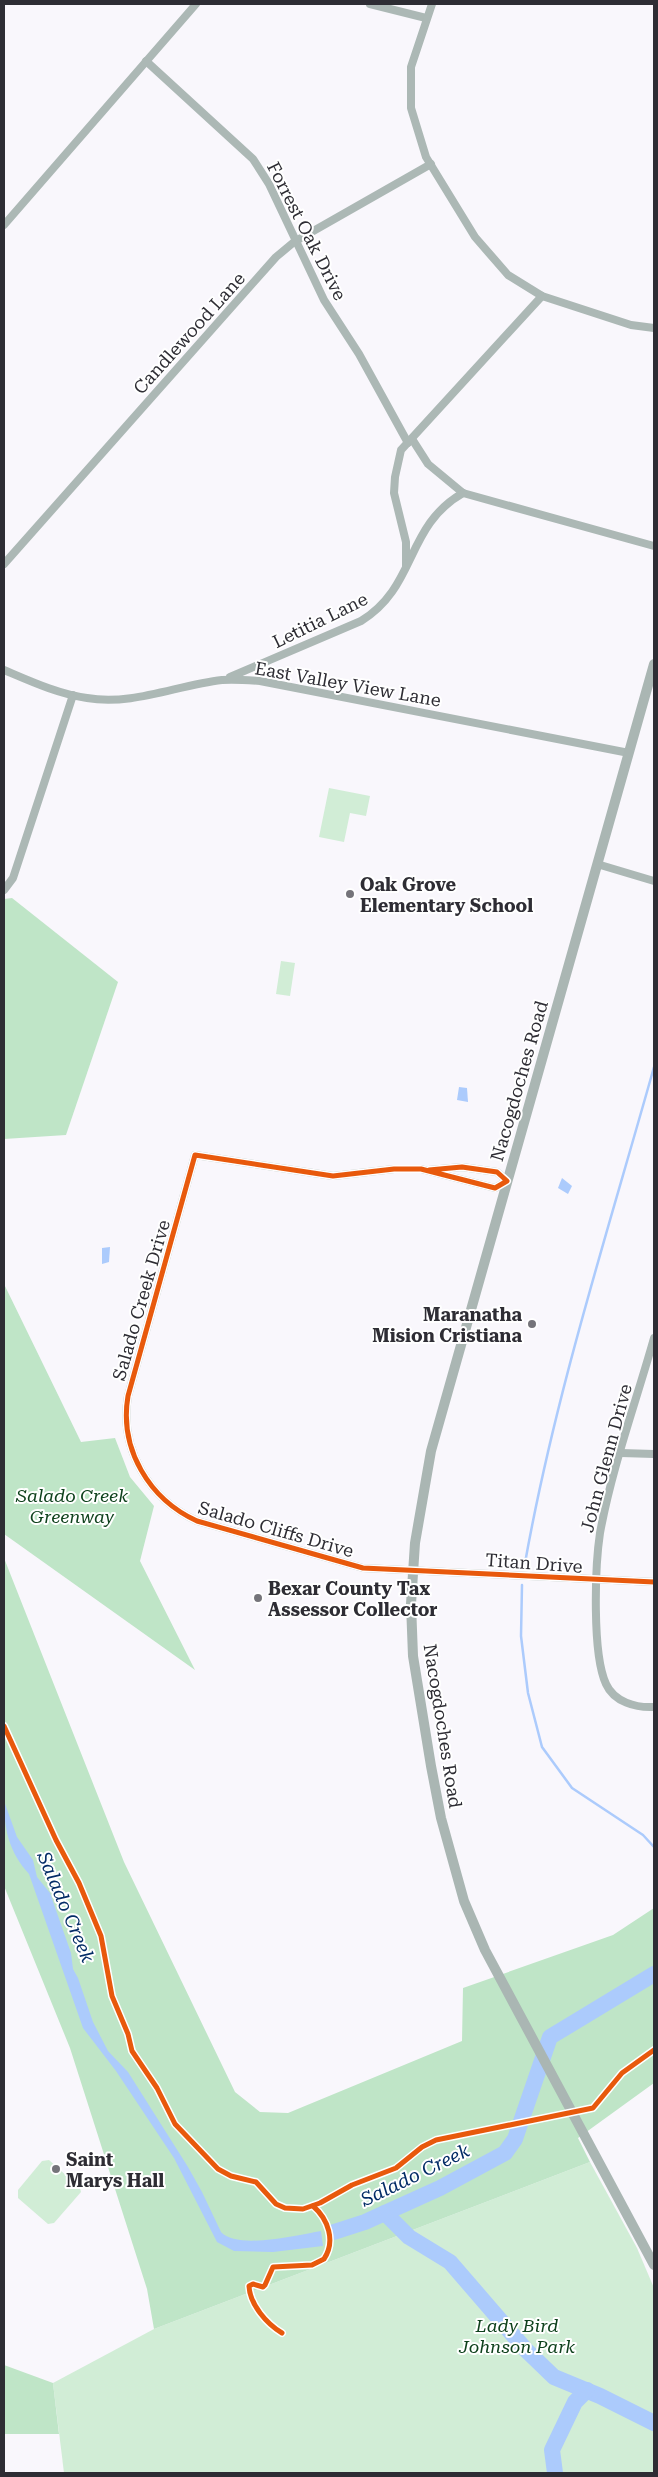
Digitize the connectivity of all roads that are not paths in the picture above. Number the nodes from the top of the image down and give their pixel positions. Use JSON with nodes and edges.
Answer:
{"nodes":[{"id":1,"x":196,"y":4,"type":"edge"},
{"id":2,"x":370,"y":4,"type":"edge"},
{"id":3,"x":432,"y":4,"type":"edge"},
{"id":4,"x":426,"y":18,"type":"junction"},
{"id":5,"x":146,"y":61,"type":"junction"},
{"id":6,"x":431,"y":164,"type":"junction"},
{"id":7,"x":4,"y":225,"type":"edge"},
{"id":8,"x":294,"y":242,"type":"junction"},
{"id":9,"x":542,"y":296,"type":"junction"},
{"id":10,"x":654,"y":328,"type":"edge"},
{"id":11,"x":410,"y":441,"type":"junction"},
{"id":12,"x":463,"y":493,"type":"junction"},
{"id":13,"x":654,"y":546,"type":"edge"},
{"id":14,"x":4,"y":564,"type":"edge"},
{"id":15,"x":406,"y":566,"type":"junction"},
{"id":16,"x":654,"y":664,"type":"edge"},
{"id":17,"x":4,"y":670,"type":"edge"},
{"id":18,"x":222,"y":680,"type":"junction"},
{"id":19,"x":72,"y":695,"type":"junction"},
{"id":20,"x":629,"y":753,"type":"junction"},
{"id":21,"x":597,"y":864,"type":"junction"},
{"id":22,"x":654,"y":881,"type":"edge"},
{"id":23,"x":4,"y":890,"type":"edge"},
{"id":24,"x":429,"y":1170,"type":"junction"},
{"id":25,"x":507,"y":1181,"type":"junction"},
{"id":26,"x":654,"y":1338,"type":"edge"},
{"id":27,"x":621,"y":1453,"type":"junction"},
{"id":28,"x":654,"y":1454,"type":"edge"},
{"id":29,"x":147,"y":1480,"type":"joint"},
{"id":30,"x":412,"y":1571,"type":"junction"},
{"id":31,"x":596,"y":1581,"type":"junction"},
{"id":32,"x":654,"y":1582,"type":"edge"},
{"id":33,"x":654,"y":1707,"type":"edge"},
{"id":34,"x":654,"y":2265,"type":"edge"}],
"edges":[{"from":1,"to":5,"type":"street"},
{"from":2,"to":4,"type":"street"},
{"from":3,"to":4,"type":"street"},
{"from":4,"to":6,"type":"street"},
{"from":5,"to":7,"type":"street"},
{"from":5,"to":8,"type":"street","name":"Forrest Oak Drive"},
{"from":6,"to":8,"type":"street","name":"Candlewood Lane"},
{"from":6,"to":9,"type":"street"},
{"from":8,"to":11,"type":"street","name":"Forrest Oak Drive"},
{"from":8,"to":14,"type":"street","name":"Candlewood Lane"},
{"from":9,"to":10,"type":"street"},
{"from":9,"to":11,"type":"street"},
{"from":11,"to":12,"type":"street","name":"Forrest Oak Drive"},
{"from":11,"to":15,"type":"street"},
{"from":12,"to":13,"type":"street"},
{"from":12,"to":15,"type":"street","name":"Letitia Lane"},
{"from":15,"to":18,"type":"street","name":"Letitia Lane"},
{"from":16,"to":20,"type":"main road","name":"Nacogdoches Road"},
{"from":17,"to":19,"type":"street","name":"East Valley View Lane"},
{"from":18,"to":19,"type":"street","name":"East Valley View Lane"},
{"from":18,"to":20,"type":"street","name":"East Valley View Lane"},
{"from":19,"to":23,"type":"street"},
{"from":20,"to":21,"type":"main road","name":"Nacogdoches Road"},
{"from":21,"to":22,"type":"street"},
{"from":21,"to":25,"type":"main road","name":"Nacogdoches Road"},
{"from":24,"to":25,"type":"street"},
{"from":24,"to":25,"type":"street"},
{"from":24,"to":29,"type":"street","name":"Salado Creek Drive"},
{"from":25,"to":30,"type":"main road","name":"Nacogdoches Road"},
{"from":26,"to":27,"type":"street","name":"John Glenn Drive"},
{"from":27,"to":28,"type":"street"},
{"from":27,"to":31,"type":"street","name":"John Glenn Drive"},
{"from":29,"to":30,"type":"street","name":"Salado Cliffs Drive"},
{"from":30,"to":31,"type":"street","name":"Titan Drive"},
{"from":30,"to":34,"type":"main road","name":"Nacogdoches Road"},
{"from":31,"to":32,"type":"street","name":"Titan Drive"},
{"from":31,"to":33,"type":"street","name":"John Glenn Drive"}]}
